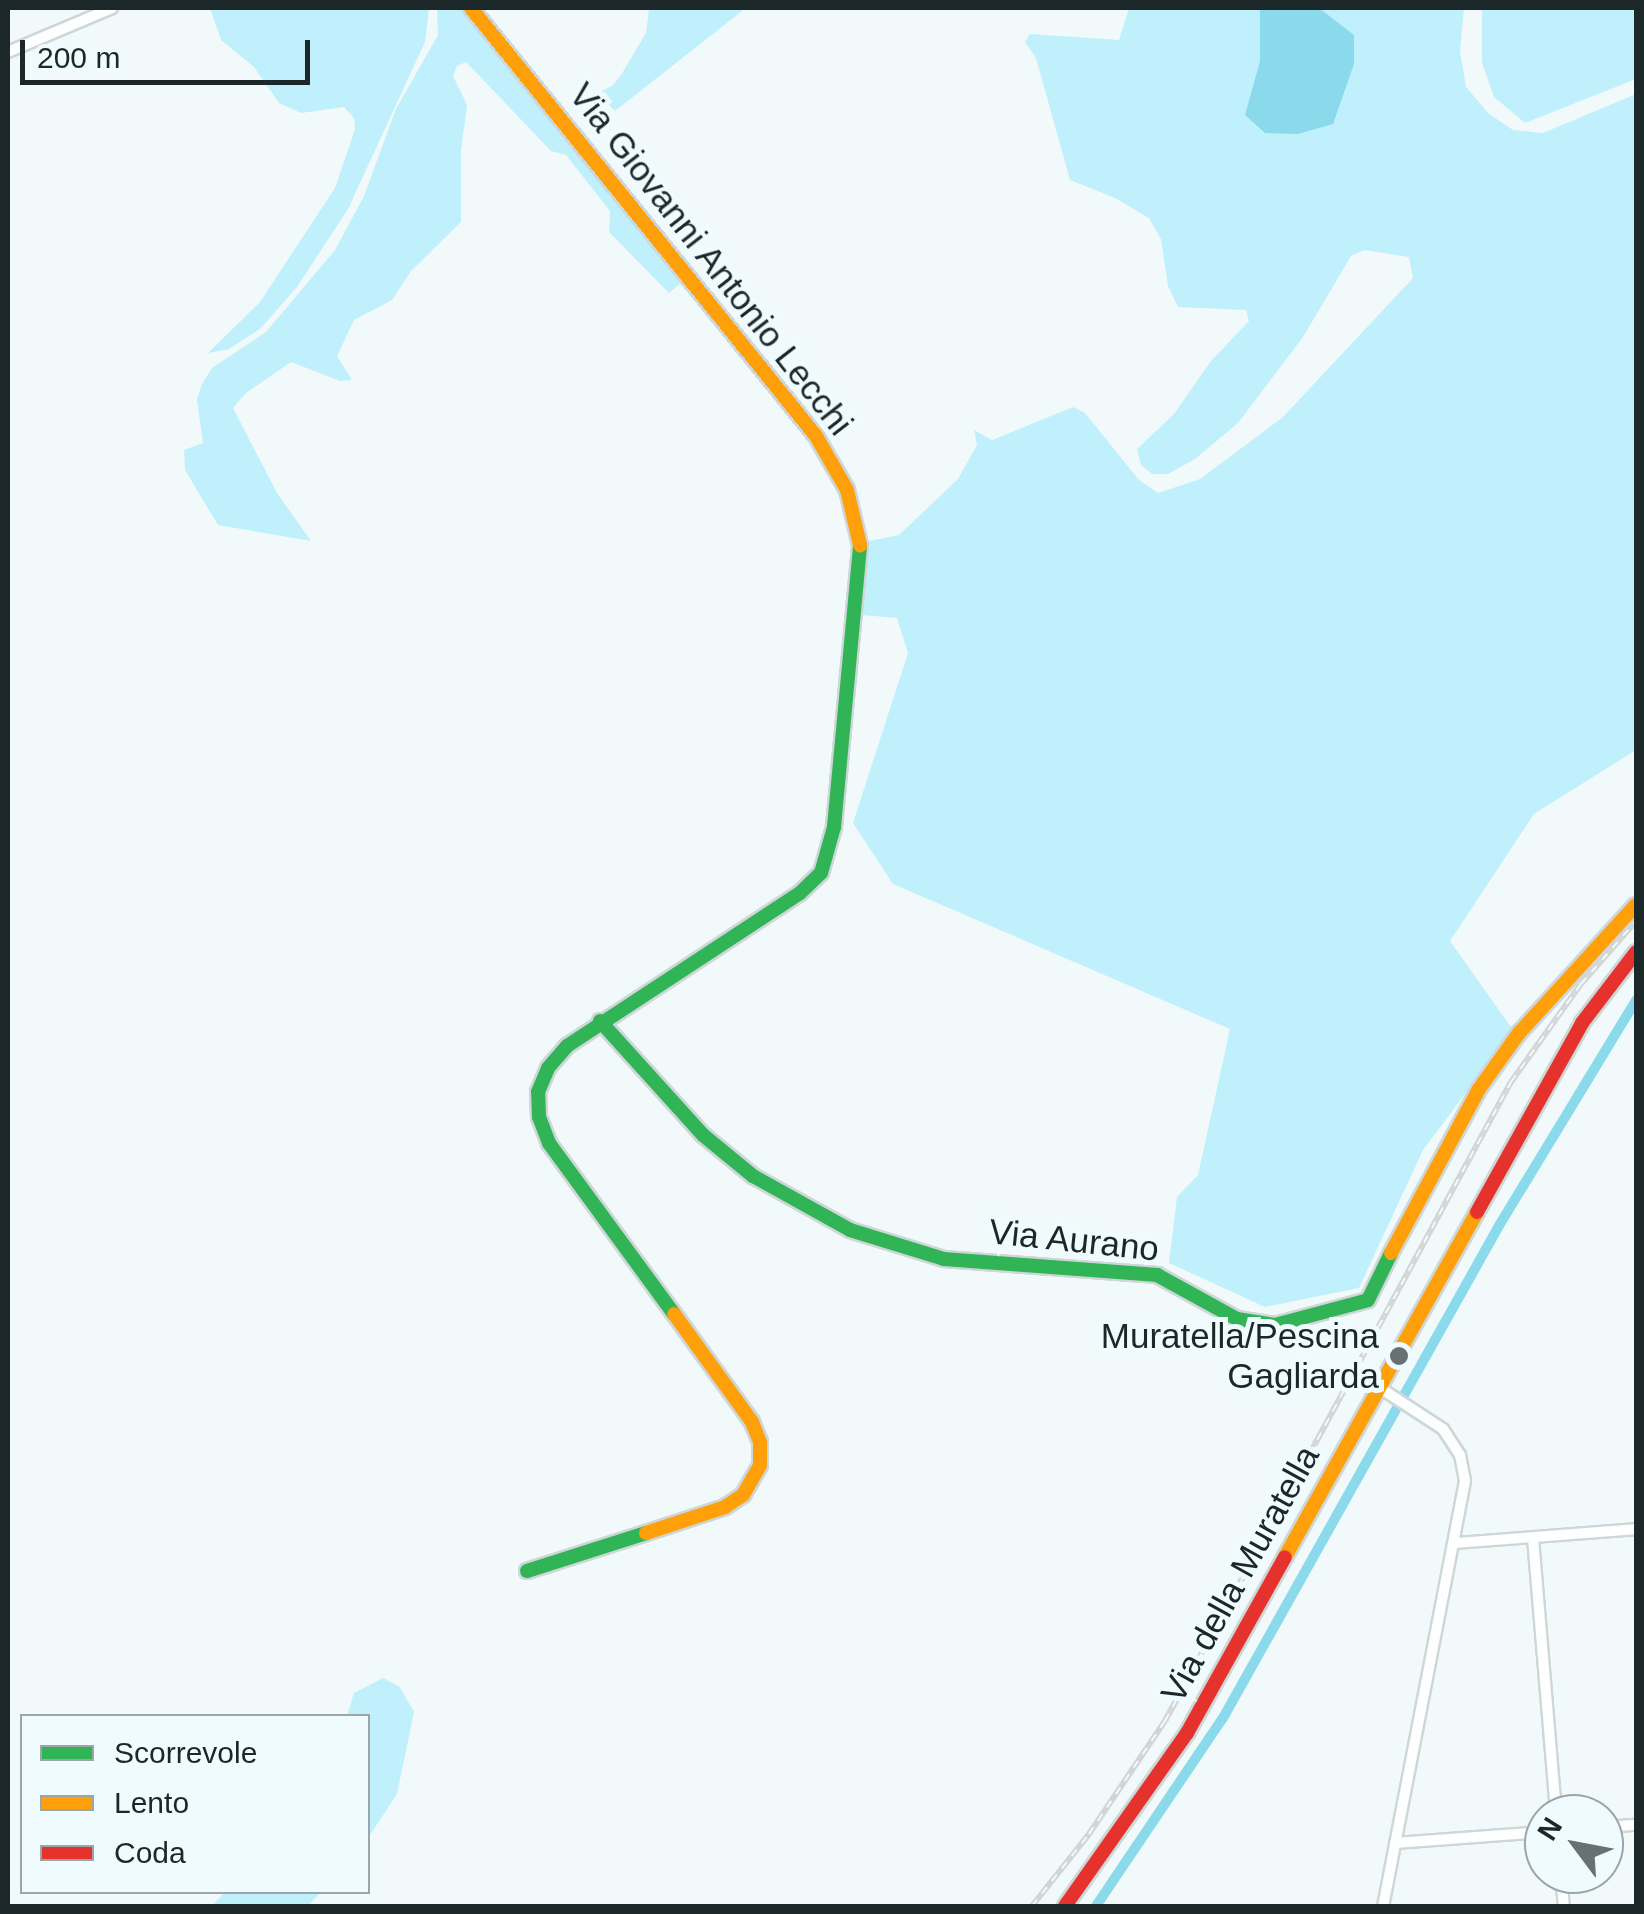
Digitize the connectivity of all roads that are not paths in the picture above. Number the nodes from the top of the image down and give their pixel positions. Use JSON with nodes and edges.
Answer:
{"nodes":[{"id":1,"x":112,"y":8,"type":"edge"},
{"id":2,"x":471,"y":8,"type":"edge"},
{"id":3,"x":8,"y":52,"type":"edge"},
{"id":4,"x":1636,"y":904,"type":"edge"},
{"id":5,"x":1636,"y":952,"type":"edge"},
{"id":6,"x":600,"y":1021,"type":"junction"},
{"id":7,"x":1383,"y":1390,"type":"junction"},
{"id":8,"x":1636,"y":1528,"type":"edge"},
{"id":9,"x":1533,"y":1538,"type":"junction"},
{"id":10,"x":1456,"y":1543,"type":"junction"},
{"id":11,"x":527,"y":1571,"type":"dead end"},
{"id":12,"x":1554,"y":1794,"type":"edge"},
{"id":13,"x":1524,"y":1834,"type":"edge"},
{"id":14,"x":1395,"y":1844,"type":"junction"},
{"id":15,"x":1066,"y":1906,"type":"edge"},
{"id":16,"x":1382,"y":1906,"type":"edge"}],
"edges":[{"from":1,"to":3,"type":"street"},
{"from":2,"to":6,"type":"street","name":"Via Giovanni Antonio Lecchi"},
{"from":4,"to":6,"type":"street","name":"Via Aurano"},
{"from":5,"to":7,"type":"street","name":"Via della Muratella"},
{"from":6,"to":11,"type":"street","name":"Via Giovanni Antonio Lecchi"},
{"from":7,"to":10,"type":"street"},
{"from":7,"to":15,"type":"street","name":"Via della Muratella"},
{"from":8,"to":9,"type":"street"},
{"from":9,"to":10,"type":"street"},
{"from":9,"to":12,"type":"street"},
{"from":10,"to":14,"type":"street"},
{"from":13,"to":14,"type":"street"},
{"from":14,"to":16,"type":"street"}]}
